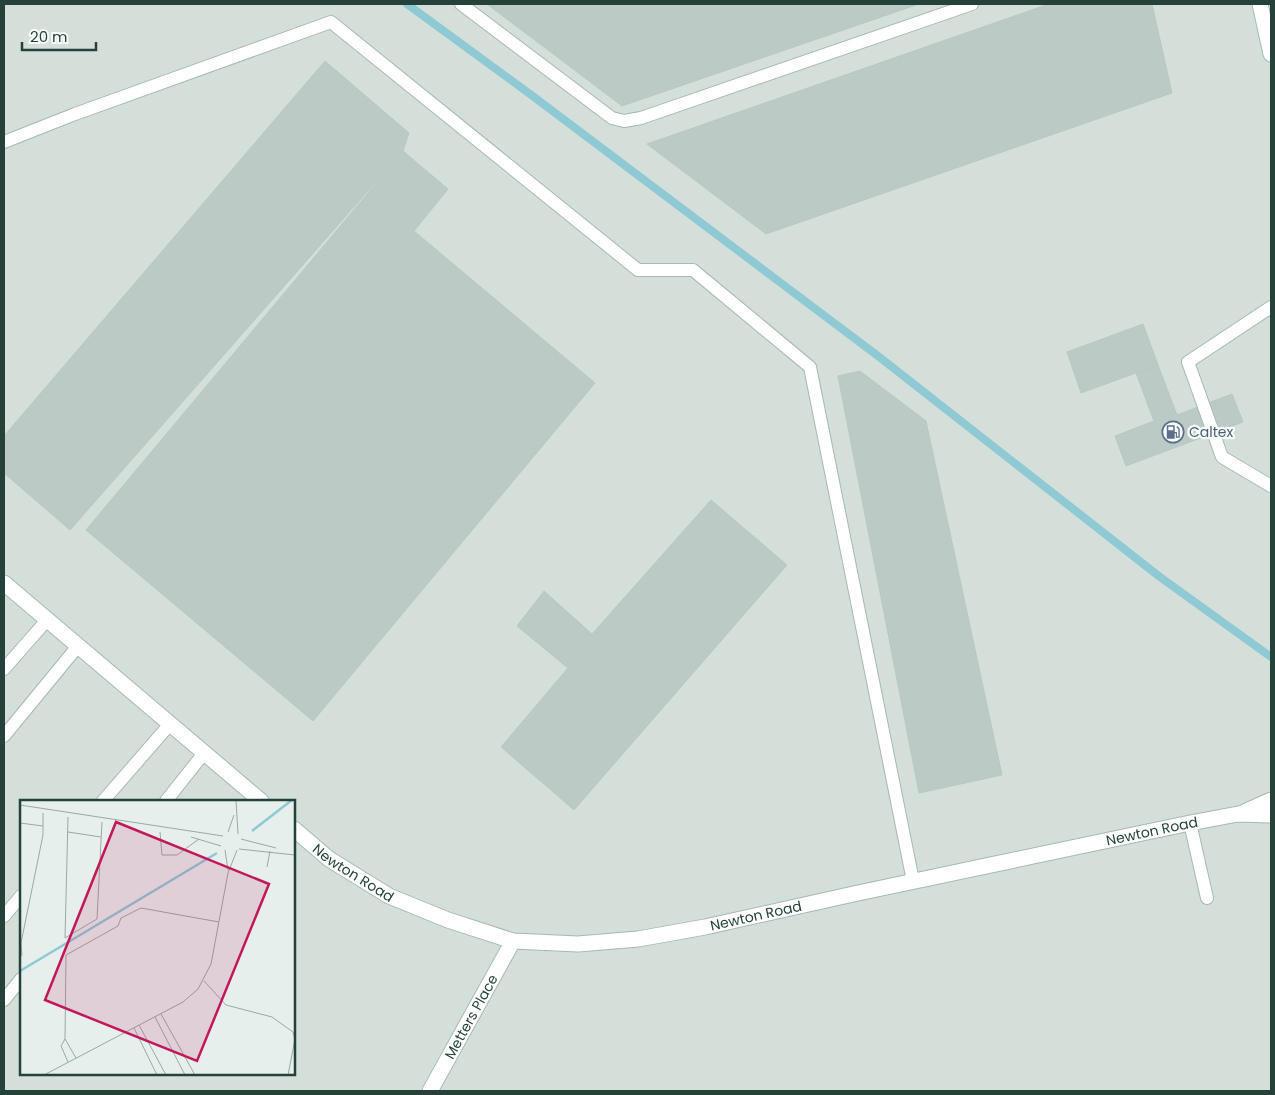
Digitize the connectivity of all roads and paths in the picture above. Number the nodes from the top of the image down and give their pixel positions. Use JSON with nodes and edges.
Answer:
{"nodes":[{"id":1,"x":461,"y":4,"type":"edge"},
{"id":2,"x":972,"y":4,"type":"edge"},
{"id":3,"x":1260,"y":4,"type":"edge"},
{"id":4,"x":1271,"y":54,"type":"edge"},
{"id":5,"x":4,"y":142,"type":"edge"},
{"id":6,"x":1271,"y":307,"type":"edge"},
{"id":7,"x":1271,"y":486,"type":"edge"},
{"id":8,"x":4,"y":583,"type":"edge"},
{"id":9,"x":47,"y":620,"type":"junction"},
{"id":10,"x":78,"y":646,"type":"junction"},
{"id":11,"x":4,"y":669,"type":"edge"},
{"id":12,"x":170,"y":724,"type":"junction"},
{"id":13,"x":4,"y":736,"type":"edge"},
{"id":14,"x":204,"y":753,"type":"junction"},
{"id":15,"x":104,"y":800,"type":"edge"},
{"id":16,"x":167,"y":800,"type":"edge"},
{"id":17,"x":260,"y":800,"type":"edge"},
{"id":18,"x":1271,"y":800,"type":"edge"},
{"id":19,"x":1238,"y":814,"type":"junction"},
{"id":20,"x":1271,"y":815,"type":"edge"},
{"id":21,"x":1190,"y":823,"type":"junction"},
{"id":22,"x":295,"y":830,"type":"edge"},
{"id":23,"x":913,"y":881,"type":"junction"},
{"id":24,"x":20,"y":897,"type":"edge"},
{"id":25,"x":1207,"y":898,"type":"dead end"},
{"id":26,"x":4,"y":916,"type":"edge"},
{"id":27,"x":513,"y":941,"type":"junction"},
{"id":28,"x":20,"y":979,"type":"edge"},
{"id":29,"x":4,"y":1000,"type":"edge"},
{"id":30,"x":430,"y":1091,"type":"edge"}],
"edges":[{"from":1,"to":2,"type":"lane"},
{"from":3,"to":4,"type":"street"},
{"from":5,"to":23,"type":"lane"},
{"from":6,"to":7,"type":"lane"},
{"from":8,"to":9,"type":"street"},
{"from":9,"to":10,"type":"street"},
{"from":9,"to":11,"type":"lane"},
{"from":10,"to":12,"type":"street"},
{"from":10,"to":13,"type":"lane"},
{"from":12,"to":14,"type":"street"},
{"from":12,"to":15,"type":"lane"},
{"from":14,"to":16,"type":"lane"},
{"from":14,"to":17,"type":"street"},
{"from":18,"to":19,"type":"street","name":"Newton Road"},
{"from":19,"to":20,"type":"street","name":"Newton Road"},
{"from":19,"to":21,"type":"street","name":"Newton Road"},
{"from":21,"to":23,"type":"street","name":"Newton Road"},
{"from":21,"to":25,"type":"lane"},
{"from":22,"to":27,"type":"street","name":"Newton Road"},
{"from":23,"to":27,"type":"street","name":"Newton Road"},
{"from":24,"to":26,"type":"lane"},
{"from":27,"to":30,"type":"street","name":"Metters Place"},
{"from":28,"to":29,"type":"lane"}]}
